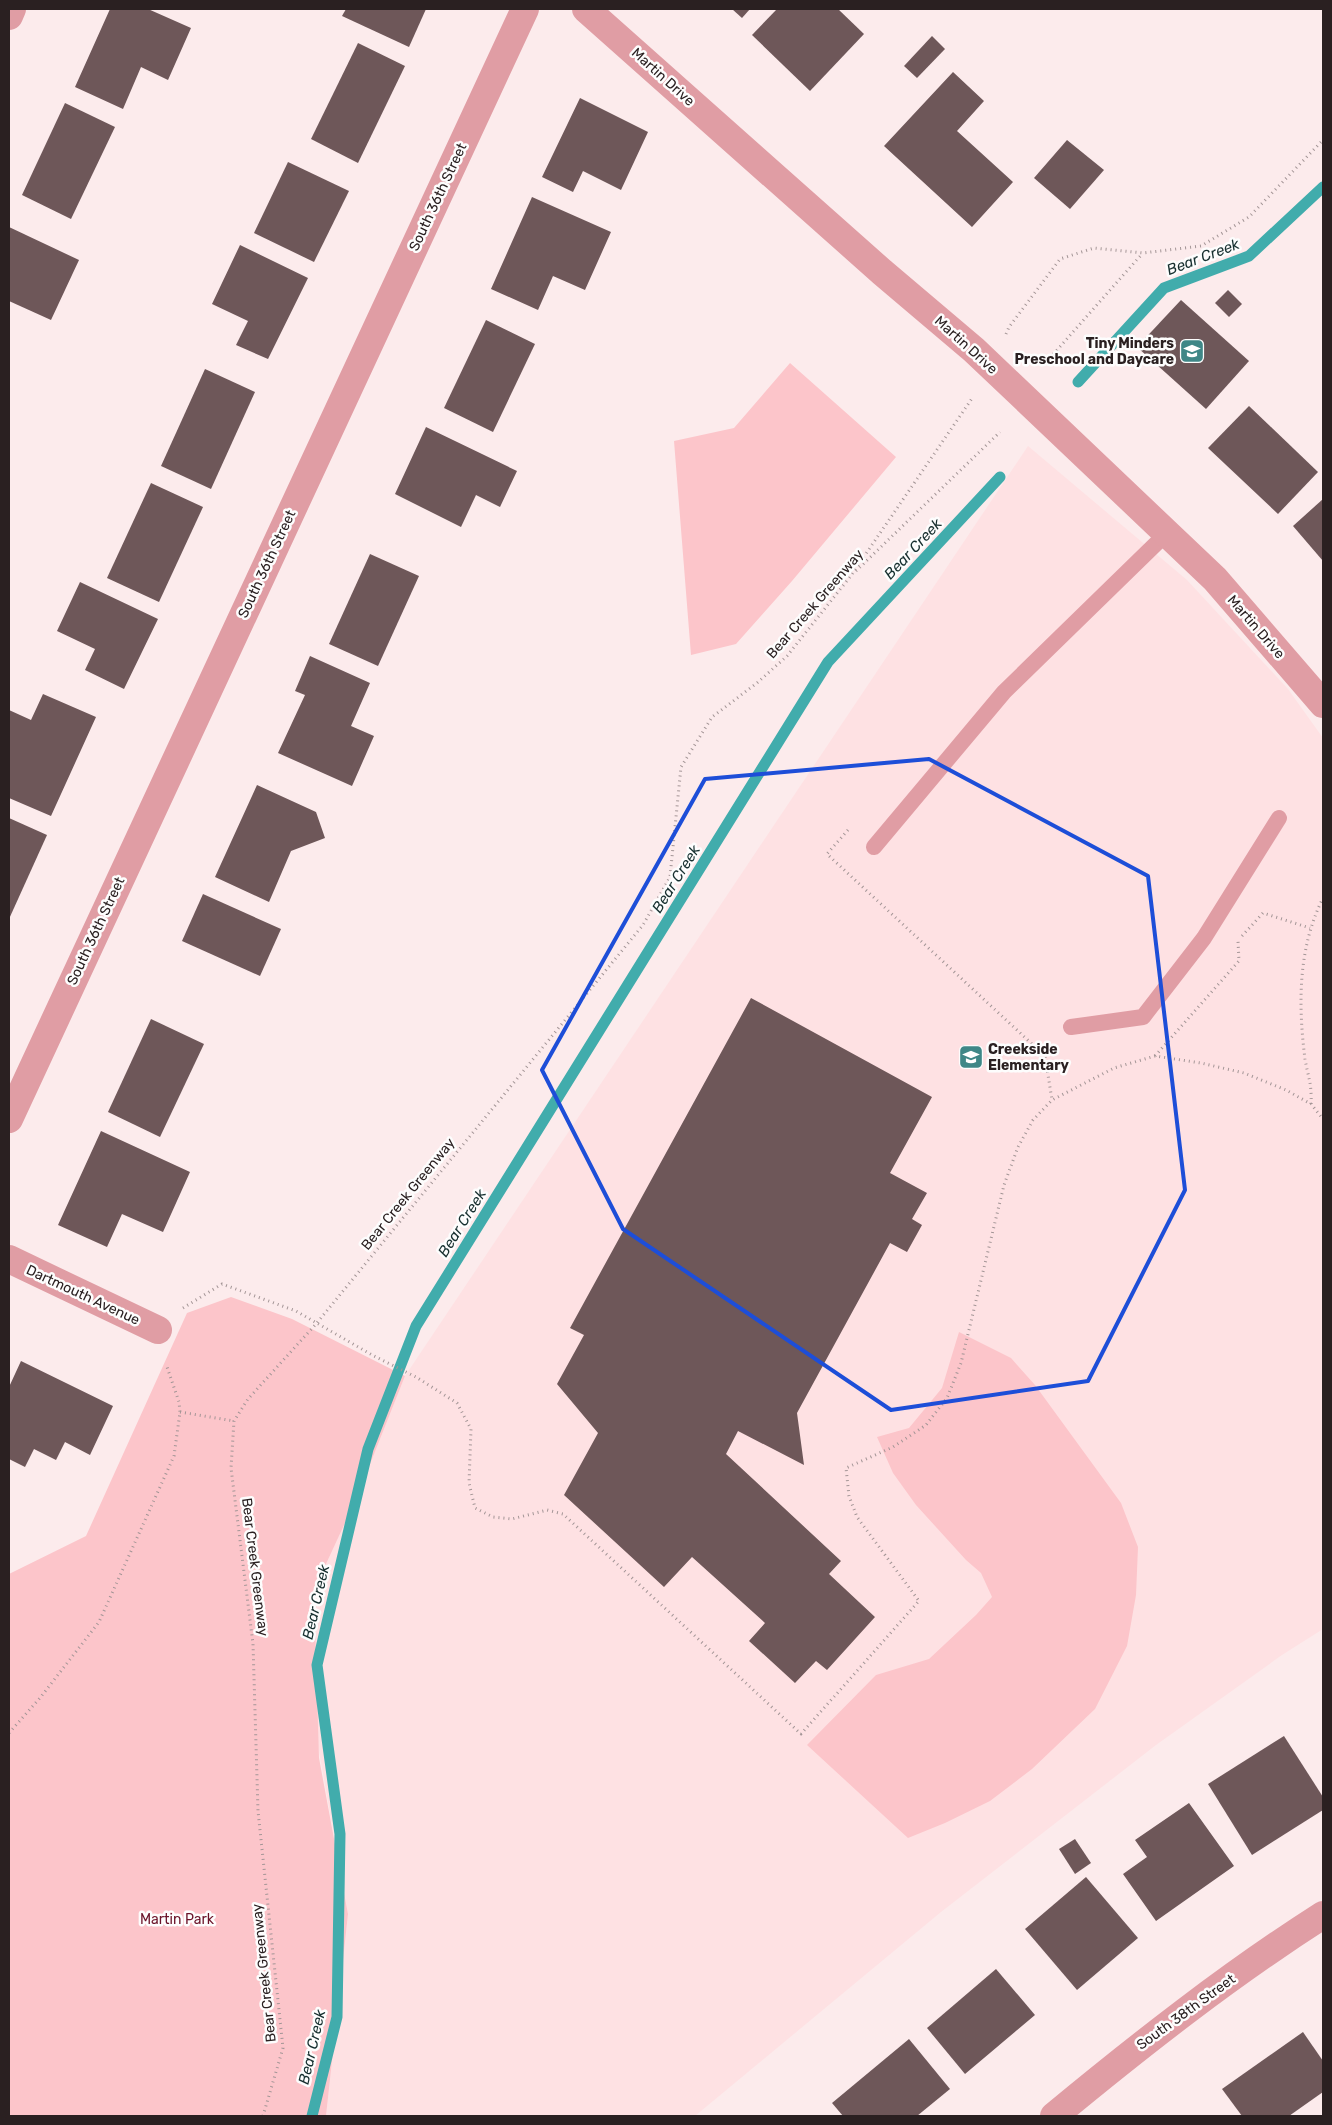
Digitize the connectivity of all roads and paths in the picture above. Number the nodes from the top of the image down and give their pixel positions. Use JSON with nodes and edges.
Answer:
{"nodes":[{"id":1,"x":12,"y":9,"type":"edge"},
{"id":2,"x":525,"y":9,"type":"edge"},
{"id":3,"x":586,"y":9,"type":"edge"},
{"id":4,"x":9,"y":16,"type":"edge"},
{"id":5,"x":1323,"y":140,"type":"edge"},
{"id":6,"x":1050,"y":358,"type":"dead end"},
{"id":7,"x":1000,"y":432,"type":"dead end"},
{"id":8,"x":1167,"y":534,"type":"junction"},
{"id":9,"x":1323,"y":704,"type":"edge"},
{"id":10,"x":1279,"y":818,"type":"dead end"},
{"id":11,"x":853,"y":825,"type":"dead end"},
{"id":12,"x":874,"y":847,"type":"dead end"},
{"id":13,"x":1323,"y":898,"type":"edge"},
{"id":14,"x":1310,"y":928,"type":"junction"},
{"id":15,"x":1071,"y":1027,"type":"dead end"},
{"id":16,"x":1155,"y":1056,"type":"junction"},
{"id":17,"x":1052,"y":1100,"type":"junction"},
{"id":18,"x":1311,"y":1104,"type":"junction"},
{"id":19,"x":1323,"y":1118,"type":"edge"},
{"id":20,"x":9,"y":1119,"type":"edge"},
{"id":21,"x":9,"y":1259,"type":"edge"},
{"id":22,"x":316,"y":1324,"type":"junction"},
{"id":23,"x":158,"y":1330,"type":"junction"},
{"id":24,"x":180,"y":1412,"type":"junction"},
{"id":25,"x":234,"y":1421,"type":"junction"},
{"id":26,"x":9,"y":1733,"type":"edge"},
{"id":27,"x":1323,"y":1915,"type":"edge"},
{"id":28,"x":262,"y":2116,"type":"edge"},
{"id":29,"x":1054,"y":2116,"type":"edge"}],
"edges":[{"from":1,"to":4,"type":"street"},
{"from":2,"to":20,"type":"street","name":"South 36th Street"},
{"from":3,"to":8,"type":"street","name":"Martin Drive"},
{"from":5,"to":6,"type":"path"},
{"from":7,"to":22,"type":"path","name":"Bear Creek Greenway"},
{"from":8,"to":9,"type":"street","name":"Martin Drive"},
{"from":8,"to":12,"type":"lane"},
{"from":10,"to":15,"type":"lane"},
{"from":11,"to":17,"type":"path"},
{"from":13,"to":14,"type":"path"},
{"from":14,"to":16,"type":"path"},
{"from":14,"to":18,"type":"path"},
{"from":16,"to":17,"type":"path"},
{"from":16,"to":18,"type":"path"},
{"from":17,"to":22,"type":"path"},
{"from":18,"to":19,"type":"path"},
{"from":21,"to":23,"type":"street","name":"Dartmouth Avenue"},
{"from":22,"to":23,"type":"path"},
{"from":22,"to":25,"type":"path","name":"Bear Creek Greenway"},
{"from":23,"to":24,"type":"path"},
{"from":24,"to":25,"type":"path"},
{"from":24,"to":26,"type":"path"},
{"from":25,"to":28,"type":"path","name":"Bear Creek Greenway"},
{"from":27,"to":29,"type":"street","name":"South 38th Street"}]}
